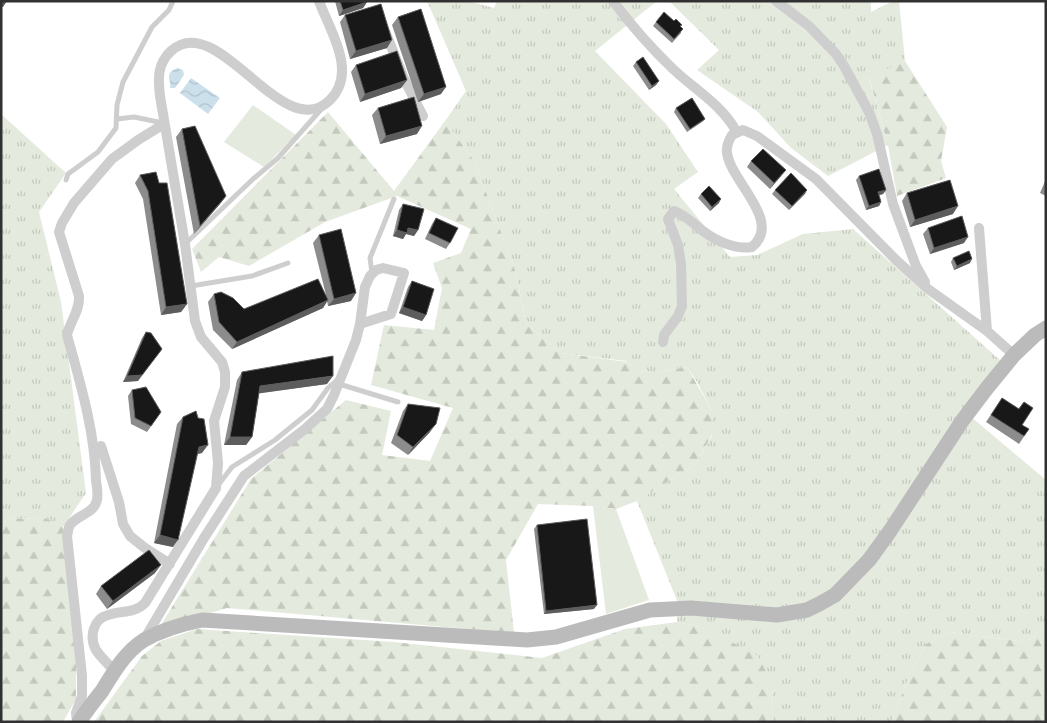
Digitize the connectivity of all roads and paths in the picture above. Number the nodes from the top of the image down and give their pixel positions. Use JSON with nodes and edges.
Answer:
{"nodes":[{"id":1,"x":173,"y":1,"type":"edge"},
{"id":2,"x":320,"y":1,"type":"edge"},
{"id":3,"x":614,"y":1,"type":"edge"},
{"id":4,"x":776,"y":1,"type":"edge"},
{"id":5,"x":382,"y":21,"type":"edge"},
{"id":6,"x":326,"y":105,"type":"junction"},
{"id":7,"x":423,"y":116,"type":"dead end"},
{"id":8,"x":117,"y":119,"type":"junction"},
{"id":9,"x":164,"y":124,"type":"junction"},
{"id":10,"x":736,"y":131,"type":"junction"},
{"id":11,"x":66,"y":180,"type":"dead end"},
{"id":12,"x":394,"y":199,"type":"dead end"},
{"id":13,"x":979,"y":228,"type":"dead end"},
{"id":14,"x":185,"y":244,"type":"junction"},
{"id":15,"x":288,"y":263,"type":"dead end"},
{"id":16,"x":372,"y":273,"type":"junction"},
{"id":17,"x":191,"y":286,"type":"junction"},
{"id":18,"x":928,"y":289,"type":"junction"},
{"id":19,"x":360,"y":324,"type":"junction"},
{"id":20,"x":1046,"y":328,"type":"edge"},
{"id":21,"x":987,"y":331,"type":"junction"},
{"id":22,"x":663,"y":342,"type":"dead end"},
{"id":23,"x":1014,"y":354,"type":"junction"},
{"id":24,"x":340,"y":380,"type":"junction"},
{"id":25,"x":398,"y":402,"type":"dead end"},
{"id":26,"x":101,"y":446,"type":"dead end"},
{"id":27,"x":216,"y":488,"type":"junction"},
{"id":28,"x":170,"y":564,"type":"junction"},
{"id":29,"x":143,"y":641,"type":"junction"},
{"id":30,"x":114,"y":671,"type":"junction"},
{"id":31,"x":78,"y":722,"type":"edge"}],
"edges":[{"from":1,"to":8,"type":"lane"},
{"from":2,"to":6,"type":"street"},
{"from":3,"to":10,"type":"street"},
{"from":4,"to":18,"type":"street"},
{"from":5,"to":7,"type":"street"},
{"from":6,"to":9,"type":"street"},
{"from":6,"to":14,"type":"lane"},
{"from":8,"to":9,"type":"lane"},
{"from":8,"to":11,"type":"lane"},
{"from":9,"to":14,"type":"street"},
{"from":9,"to":31,"type":"street"},
{"from":10,"to":18,"type":"street"},
{"from":10,"to":22,"type":"street"},
{"from":12,"to":16,"type":"lane"},
{"from":13,"to":21,"type":"street"},
{"from":14,"to":17,"type":"street"},
{"from":15,"to":17,"type":"lane"},
{"from":16,"to":19,"type":"street"},
{"from":16,"to":19,"type":"street"},
{"from":17,"to":27,"type":"street"},
{"from":18,"to":21,"type":"street"},
{"from":19,"to":24,"type":"street"},
{"from":20,"to":23,"type":"street"},
{"from":21,"to":23,"type":"street"},
{"from":23,"to":29,"type":"street"},
{"from":24,"to":25,"type":"lane"},
{"from":24,"to":27,"type":"lane"},
{"from":24,"to":29,"type":"street"},
{"from":26,"to":28,"type":"street"},
{"from":27,"to":28,"type":"street"},
{"from":28,"to":30,"type":"street"},
{"from":29,"to":30,"type":"street"},
{"from":30,"to":31,"type":"street"}]}
